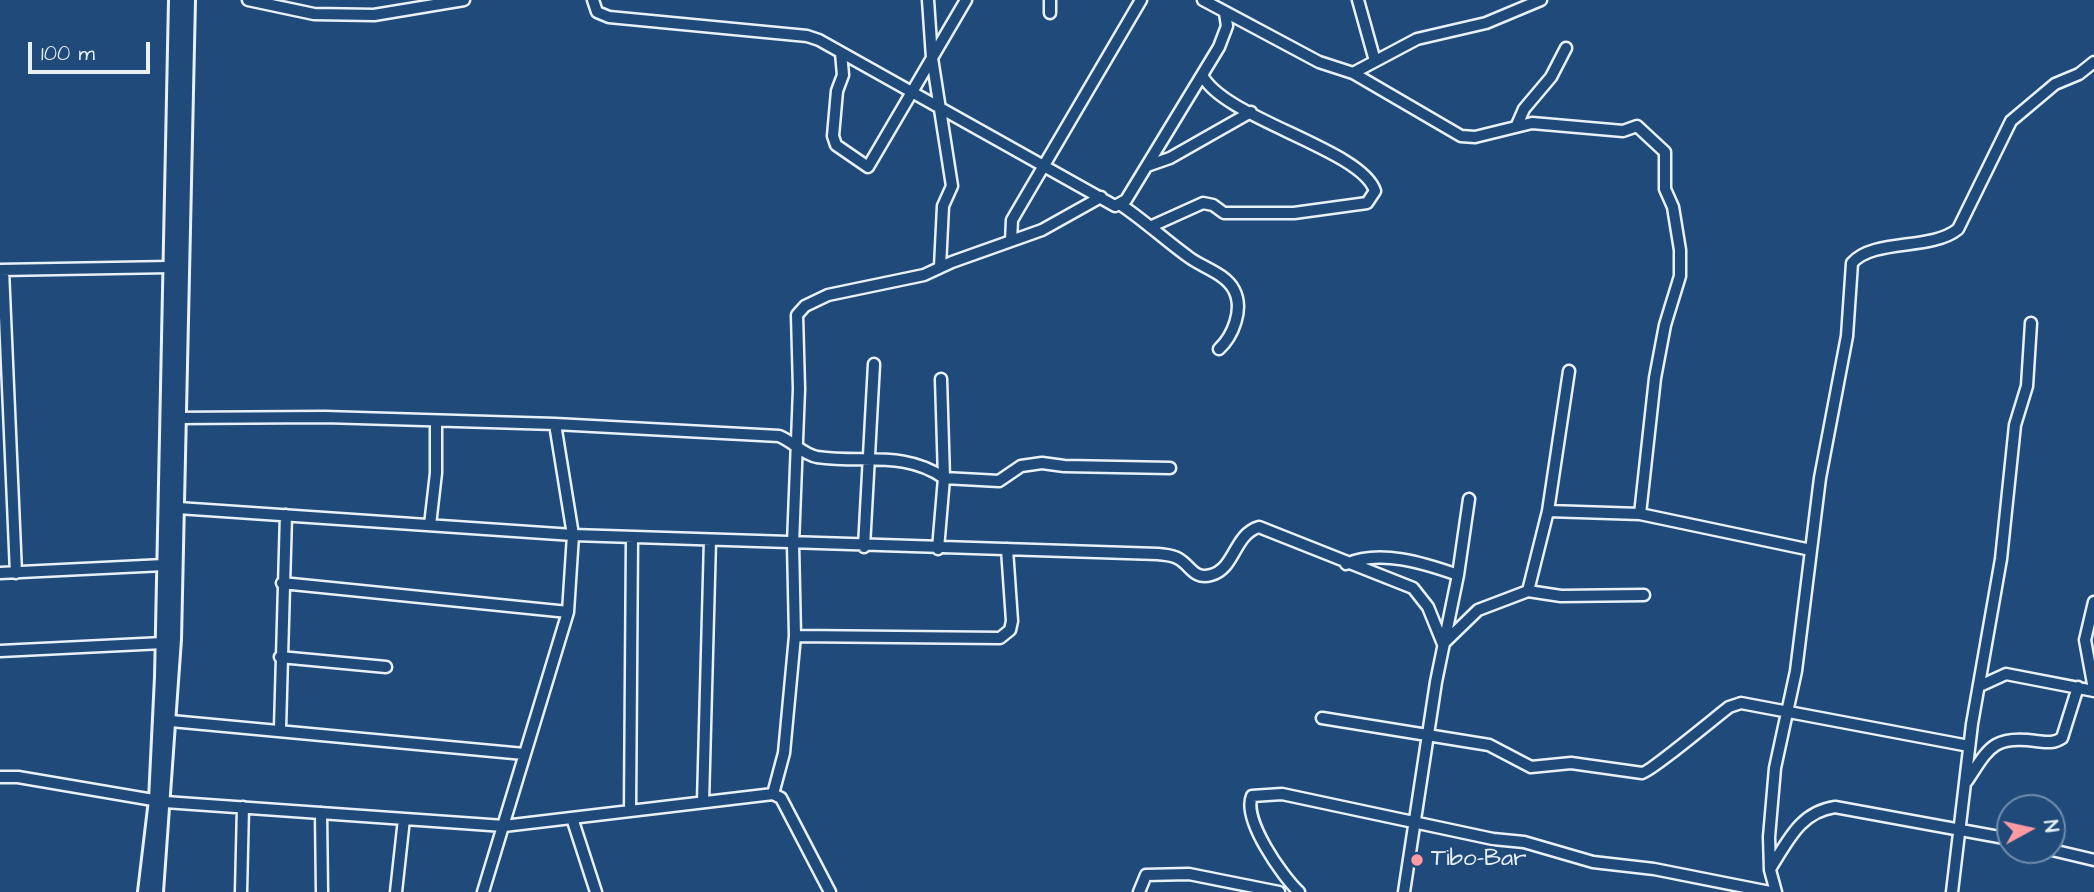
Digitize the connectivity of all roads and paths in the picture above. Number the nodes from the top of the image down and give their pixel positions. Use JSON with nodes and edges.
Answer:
{"nodes":[{"id":1,"x":176,"y":0,"type":"edge"},
{"id":2,"x":188,"y":0,"type":"edge"},
{"id":3,"x":248,"y":0,"type":"edge"},
{"id":4,"x":464,"y":0,"type":"edge"},
{"id":5,"x":928,"y":0,"type":"edge"},
{"id":6,"x":966,"y":0,"type":"edge"},
{"id":7,"x":1050,"y":0,"type":"edge"},
{"id":8,"x":1141,"y":0,"type":"edge"},
{"id":9,"x":1203,"y":0,"type":"edge"},
{"id":10,"x":1358,"y":0,"type":"edge"},
{"id":11,"x":1541,"y":0,"type":"edge"},
{"id":12,"x":591,"y":1,"type":"edge"},
{"id":13,"x":1050,"y":13,"type":"dead end"},
{"id":14,"x":1225,"y":13,"type":"junction"},
{"id":15,"x":1566,"y":48,"type":"dead end"},
{"id":16,"x":841,"y":53,"type":"junction"},
{"id":17,"x":932,"y":58,"type":"junction"},
{"id":18,"x":1375,"y":61,"type":"junction"},
{"id":19,"x":2094,"y":62,"type":"edge"},
{"id":20,"x":1353,"y":73,"type":"junction"},
{"id":21,"x":1202,"y":75,"type":"junction"},
{"id":22,"x":913,"y":92,"type":"junction"},
{"id":23,"x":940,"y":107,"type":"junction"},
{"id":24,"x":1251,"y":112,"type":"junction"},
{"id":25,"x":1517,"y":125,"type":"junction"},
{"id":26,"x":1044,"y":166,"type":"junction"},
{"id":27,"x":1147,"y":166,"type":"junction"},
{"id":28,"x":1101,"y":197,"type":"junction"},
{"id":29,"x":1121,"y":205,"type":"junction"},
{"id":30,"x":1152,"y":226,"type":"junction"},
{"id":31,"x":1011,"y":241,"type":"junction"},
{"id":32,"x":170,"y":267,"type":"junction"},
{"id":33,"x":940,"y":267,"type":"junction"},
{"id":34,"x":1,"y":270,"type":"edge"},
{"id":35,"x":2031,"y":323,"type":"dead end"},
{"id":36,"x":1219,"y":349,"type":"dead end"},
{"id":37,"x":874,"y":364,"type":"dead end"},
{"id":38,"x":1569,"y":371,"type":"dead end"},
{"id":39,"x":942,"y":379,"type":"dead end"},
{"id":40,"x":5,"y":416,"type":"edge"},
{"id":41,"x":172,"y":418,"type":"junction"},
{"id":42,"x":436,"y":421,"type":"junction"},
{"id":43,"x":555,"y":424,"type":"junction"},
{"id":44,"x":795,"y":446,"type":"junction"},
{"id":45,"x":868,"y":459,"type":"junction"},
{"id":46,"x":1170,"y":468,"type":"dead end"},
{"id":47,"x":944,"y":478,"type":"junction"},
{"id":48,"x":1469,"y":499,"type":"dead end"},
{"id":49,"x":178,"y":508,"type":"junction"},
{"id":50,"x":1548,"y":512,"type":"junction"},
{"id":51,"x":1640,"y":513,"type":"junction"},
{"id":52,"x":286,"y":515,"type":"junction"},
{"id":53,"x":430,"y":525,"type":"junction"},
{"id":54,"x":573,"y":535,"type":"junction"},
{"id":55,"x":632,"y":537,"type":"junction"},
{"id":56,"x":710,"y":540,"type":"junction"},
{"id":57,"x":793,"y":544,"type":"junction"},
{"id":58,"x":864,"y":547,"type":"junction"},
{"id":59,"x":938,"y":549,"type":"junction"},
{"id":60,"x":1007,"y":549,"type":"junction"},
{"id":61,"x":1811,"y":550,"type":"junction"},
{"id":62,"x":1346,"y":564,"type":"junction"},
{"id":63,"x":164,"y":565,"type":"junction"},
{"id":64,"x":0,"y":573,"type":"edge"},
{"id":65,"x":16,"y":573,"type":"junction"},
{"id":66,"x":1458,"y":575,"type":"junction"},
{"id":67,"x":282,"y":583,"type":"junction"},
{"id":68,"x":1528,"y":591,"type":"junction"},
{"id":69,"x":1644,"y":595,"type":"dead end"},
{"id":70,"x":2094,"y":602,"type":"edge"},
{"id":71,"x":568,"y":612,"type":"junction"},
{"id":72,"x":795,"y":636,"type":"junction"},
{"id":73,"x":163,"y":643,"type":"junction"},
{"id":74,"x":1443,"y":644,"type":"junction"},
{"id":75,"x":0,"y":651,"type":"edge"},
{"id":76,"x":280,"y":657,"type":"junction"},
{"id":77,"x":386,"y":667,"type":"dead end"},
{"id":78,"x":1982,"y":685,"type":"junction"},
{"id":79,"x":2078,"y":687,"type":"junction"},
{"id":80,"x":2094,"y":690,"type":"edge"},
{"id":81,"x":1787,"y":712,"type":"junction"},
{"id":82,"x":1322,"y":718,"type":"dead end"},
{"id":83,"x":171,"y":721,"type":"junction"},
{"id":84,"x":279,"y":728,"type":"junction"},
{"id":85,"x":1428,"y":733,"type":"junction"},
{"id":86,"x":1969,"y":746,"type":"junction"},
{"id":87,"x":524,"y":754,"type":"junction"},
{"id":88,"x":0,"y":777,"type":"edge"},
{"id":89,"x":1965,"y":783,"type":"junction"},
{"id":90,"x":773,"y":794,"type":"junction"},
{"id":91,"x":160,"y":801,"type":"junction"},
{"id":92,"x":703,"y":802,"type":"junction"},
{"id":93,"x":243,"y":807,"type":"junction"},
{"id":94,"x":630,"y":811,"type":"junction"},
{"id":95,"x":321,"y":813,"type":"junction"},
{"id":96,"x":572,"y":818,"type":"junction"},
{"id":97,"x":404,"y":819,"type":"junction"},
{"id":98,"x":1416,"y":821,"type":"junction"},
{"id":99,"x":504,"y":826,"type":"junction"},
{"id":100,"x":1961,"y":830,"type":"junction"},
{"id":101,"x":1996,"y":836,"type":"edge"},
{"id":102,"x":2066,"y":853,"type":"edge"},
{"id":103,"x":2094,"y":860,"type":"edge"},
{"id":104,"x":1770,"y":870,"type":"junction"},
{"id":105,"x":145,"y":892,"type":"edge"},
{"id":106,"x":156,"y":892,"type":"edge"},
{"id":107,"x":241,"y":892,"type":"edge"},
{"id":108,"x":322,"y":892,"type":"edge"},
{"id":109,"x":396,"y":892,"type":"edge"},
{"id":110,"x":483,"y":892,"type":"edge"},
{"id":111,"x":596,"y":892,"type":"edge"},
{"id":112,"x":830,"y":892,"type":"edge"},
{"id":113,"x":1139,"y":892,"type":"edge"},
{"id":114,"x":1279,"y":892,"type":"edge"},
{"id":115,"x":1299,"y":892,"type":"edge"},
{"id":116,"x":1404,"y":892,"type":"edge"},
{"id":117,"x":1770,"y":892,"type":"edge"},
{"id":118,"x":1776,"y":892,"type":"edge"},
{"id":119,"x":1952,"y":892,"type":"edge"}],
"edges":[{"from":1,"to":32,"type":"main road"},
{"from":2,"to":41,"type":"main road"},
{"from":3,"to":4,"type":"street"},
{"from":5,"to":17,"type":"street"},
{"from":6,"to":17,"type":"street"},
{"from":7,"to":13,"type":"street"},
{"from":8,"to":26,"type":"street"},
{"from":9,"to":14,"type":"street"},
{"from":10,"to":18,"type":"street"},
{"from":11,"to":18,"type":"street"},
{"from":12,"to":16,"type":"street"},
{"from":14,"to":20,"type":"street"},
{"from":14,"to":21,"type":"street"},
{"from":15,"to":25,"type":"street"},
{"from":16,"to":22,"type":"street"},
{"from":16,"to":22,"type":"street"},
{"from":17,"to":22,"type":"street"},
{"from":17,"to":23,"type":"street"},
{"from":18,"to":20,"type":"street"},
{"from":19,"to":61,"type":"street"},
{"from":20,"to":25,"type":"street"},
{"from":21,"to":24,"type":"street"},
{"from":21,"to":27,"type":"street"},
{"from":22,"to":23,"type":"street"},
{"from":23,"to":26,"type":"street"},
{"from":23,"to":33,"type":"street"},
{"from":24,"to":27,"type":"street"},
{"from":24,"to":30,"type":"street"},
{"from":25,"to":51,"type":"street"},
{"from":26,"to":28,"type":"street"},
{"from":26,"to":31,"type":"street"},
{"from":27,"to":29,"type":"street"},
{"from":28,"to":29,"type":"street"},
{"from":28,"to":31,"type":"street"},
{"from":29,"to":30,"type":"street"},
{"from":30,"to":36,"type":"street"},
{"from":31,"to":33,"type":"street"},
{"from":32,"to":34,"type":"street"},
{"from":32,"to":41,"type":"main road"},
{"from":33,"to":44,"type":"street"},
{"from":34,"to":40,"type":"street"},
{"from":35,"to":78,"type":"street"},
{"from":37,"to":45,"type":"street"},
{"from":38,"to":50,"type":"street"},
{"from":39,"to":47,"type":"street"},
{"from":40,"to":65,"type":"street"},
{"from":41,"to":42,"type":"street"},
{"from":41,"to":49,"type":"main road"},
{"from":41,"to":63,"type":"main road"},
{"from":42,"to":43,"type":"street"},
{"from":42,"to":53,"type":"street"},
{"from":43,"to":44,"type":"street"},
{"from":43,"to":54,"type":"street"},
{"from":44,"to":45,"type":"street"},
{"from":44,"to":57,"type":"street"},
{"from":45,"to":47,"type":"street"},
{"from":45,"to":58,"type":"street"},
{"from":46,"to":47,"type":"street"},
{"from":47,"to":59,"type":"street"},
{"from":48,"to":66,"type":"street"},
{"from":49,"to":52,"type":"street"},
{"from":49,"to":83,"type":"main road"},
{"from":50,"to":51,"type":"street"},
{"from":50,"to":68,"type":"street"},
{"from":51,"to":61,"type":"street"},
{"from":52,"to":53,"type":"street"},
{"from":52,"to":67,"type":"street"},
{"from":53,"to":54,"type":"street"},
{"from":54,"to":55,"type":"street"},
{"from":54,"to":71,"type":"street"},
{"from":55,"to":56,"type":"street"},
{"from":55,"to":94,"type":"street"},
{"from":56,"to":57,"type":"street"},
{"from":56,"to":92,"type":"street"},
{"from":57,"to":58,"type":"street"},
{"from":57,"to":72,"type":"street"},
{"from":58,"to":59,"type":"street"},
{"from":59,"to":60,"type":"street"},
{"from":60,"to":62,"type":"street"},
{"from":60,"to":72,"type":"street"},
{"from":61,"to":81,"type":"street"},
{"from":62,"to":66,"type":"street"},
{"from":62,"to":74,"type":"street"},
{"from":63,"to":65,"type":"street"},
{"from":63,"to":73,"type":"main road"},
{"from":64,"to":65,"type":"street"},
{"from":66,"to":74,"type":"street"},
{"from":67,"to":71,"type":"street"},
{"from":67,"to":76,"type":"street"},
{"from":68,"to":69,"type":"street"},
{"from":68,"to":74,"type":"street"},
{"from":70,"to":80,"type":"street"},
{"from":71,"to":87,"type":"street"},
{"from":72,"to":90,"type":"street"},
{"from":73,"to":75,"type":"street"},
{"from":73,"to":91,"type":"main road"},
{"from":74,"to":85,"type":"street"},
{"from":76,"to":77,"type":"street"},
{"from":76,"to":84,"type":"street"},
{"from":78,"to":79,"type":"street"},
{"from":78,"to":86,"type":"street"},
{"from":79,"to":80,"type":"street"},
{"from":79,"to":89,"type":"street"},
{"from":81,"to":85,"type":"street"},
{"from":81,"to":86,"type":"street"},
{"from":81,"to":104,"type":"street"},
{"from":82,"to":85,"type":"street"},
{"from":83,"to":84,"type":"street"},
{"from":83,"to":91,"type":"main road"},
{"from":84,"to":87,"type":"street"},
{"from":85,"to":98,"type":"street"},
{"from":86,"to":89,"type":"street"},
{"from":87,"to":99,"type":"street"},
{"from":88,"to":91,"type":"street"},
{"from":89,"to":100,"type":"street"},
{"from":90,"to":92,"type":"street"},
{"from":90,"to":112,"type":"street"},
{"from":91,"to":93,"type":"street"},
{"from":91,"to":105,"type":"main road"},
{"from":91,"to":106,"type":"main road"},
{"from":92,"to":94,"type":"street"},
{"from":93,"to":95,"type":"street"},
{"from":93,"to":107,"type":"street"},
{"from":94,"to":96,"type":"street"},
{"from":95,"to":97,"type":"street"},
{"from":95,"to":108,"type":"street"},
{"from":96,"to":99,"type":"street"},
{"from":96,"to":111,"type":"street"},
{"from":97,"to":99,"type":"street"},
{"from":97,"to":109,"type":"street"},
{"from":98,"to":115,"type":"street"},
{"from":98,"to":116,"type":"street"},
{"from":98,"to":117,"type":"street"},
{"from":99,"to":110,"type":"street"},
{"from":100,"to":101,"type":"street"},
{"from":100,"to":104,"type":"street"},
{"from":100,"to":119,"type":"street"},
{"from":102,"to":103,"type":"street"},
{"from":104,"to":118,"type":"street"},
{"from":113,"to":114,"type":"street"}]}
